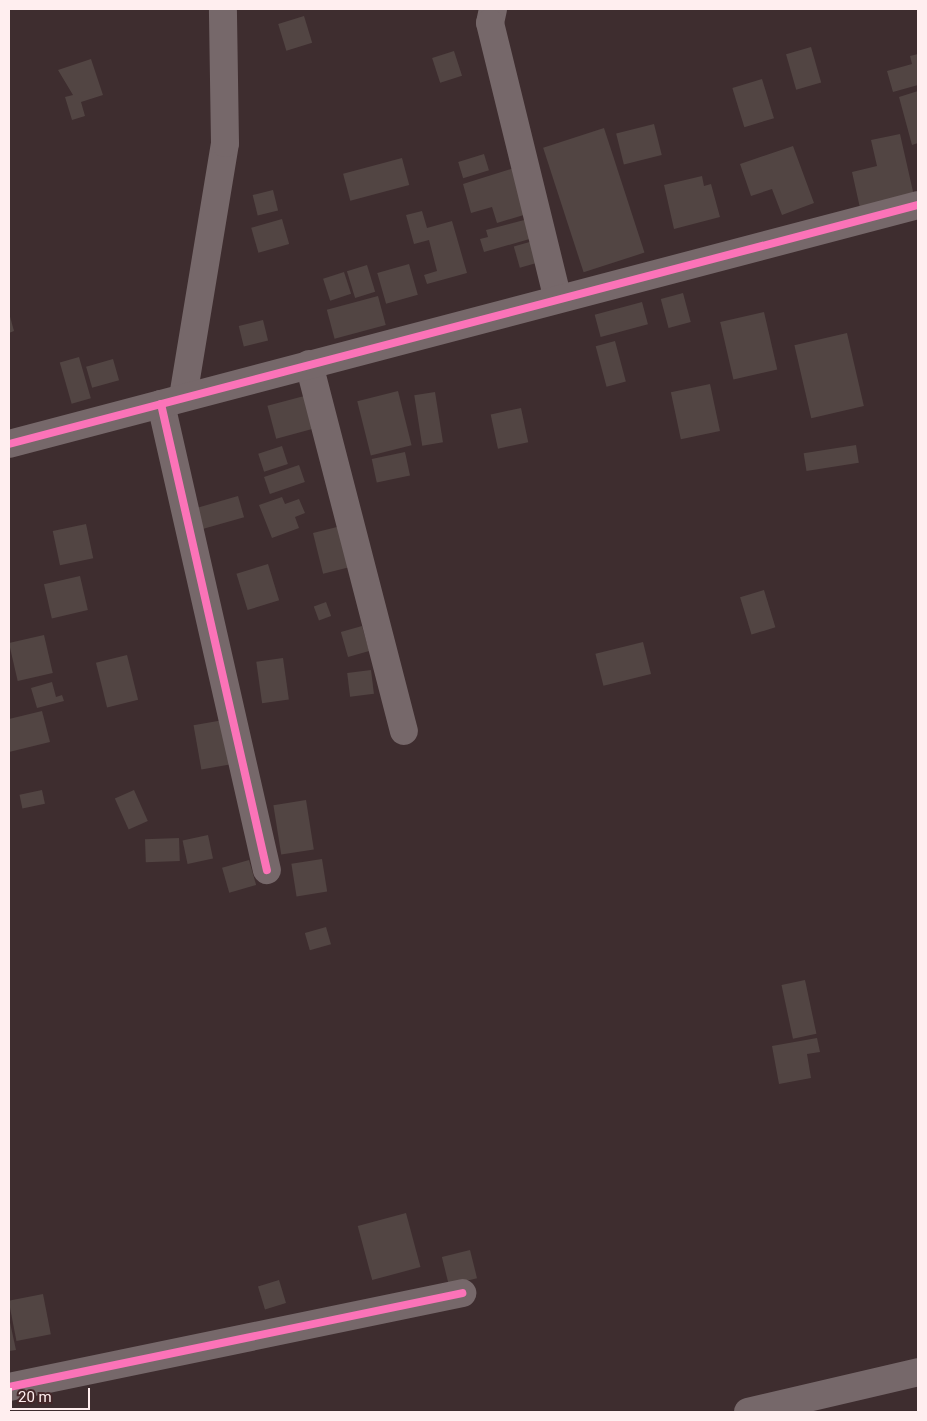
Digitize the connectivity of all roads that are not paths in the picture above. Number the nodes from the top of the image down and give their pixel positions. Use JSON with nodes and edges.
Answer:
{"nodes":[{"id":1,"x":223,"y":9,"type":"edge"},
{"id":2,"x":493,"y":9,"type":"edge"},
{"id":3,"x":918,"y":205,"type":"edge"},
{"id":4,"x":558,"y":299,"type":"junction"},
{"id":5,"x":309,"y":364,"type":"junction"},
{"id":6,"x":172,"y":400,"type":"junction"},
{"id":7,"x":9,"y":444,"type":"edge"},
{"id":8,"x":404,"y":731,"type":"dead end"},
{"id":9,"x":267,"y":870,"type":"dead end"},
{"id":10,"x":462,"y":1293,"type":"dead end"},
{"id":11,"x":918,"y":1372,"type":"edge"},
{"id":12,"x":9,"y":1387,"type":"edge"},
{"id":13,"x":748,"y":1412,"type":"edge"}],
"edges":[{"from":1,"to":6,"type":"street"},
{"from":2,"to":4,"type":"street"},
{"from":3,"to":4,"type":"street"},
{"from":4,"to":5,"type":"street"},
{"from":5,"to":6,"type":"street"},
{"from":5,"to":8,"type":"street"},
{"from":6,"to":7,"type":"street"},
{"from":6,"to":9,"type":"street"},
{"from":10,"to":12,"type":"street"},
{"from":11,"to":13,"type":"street"}]}
